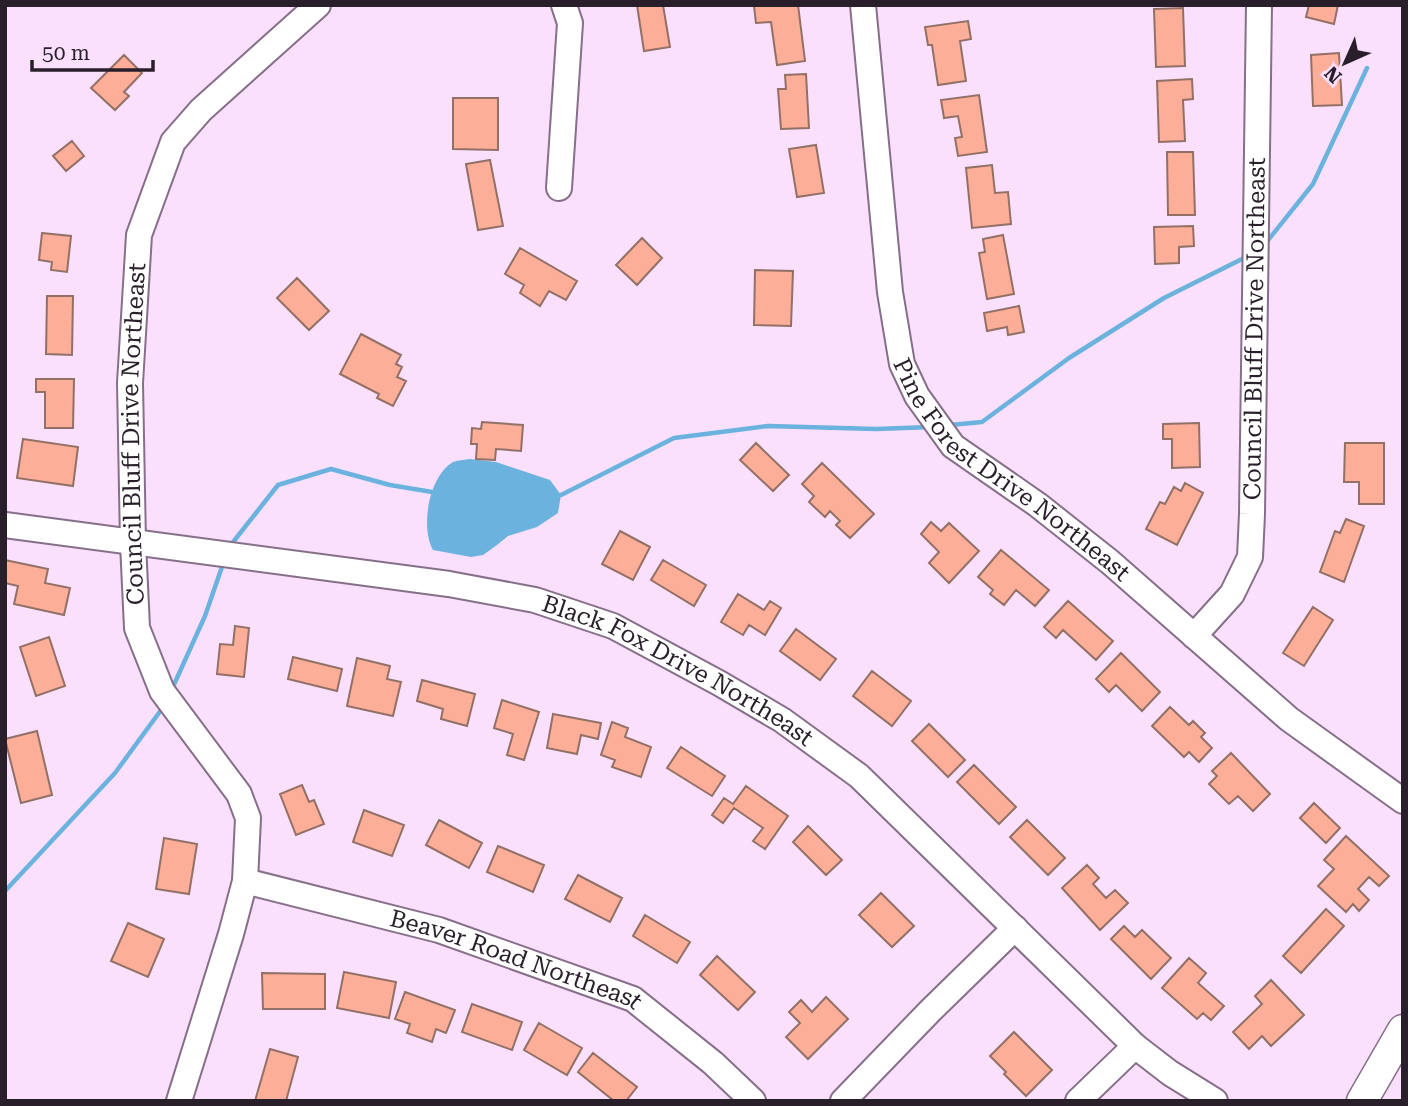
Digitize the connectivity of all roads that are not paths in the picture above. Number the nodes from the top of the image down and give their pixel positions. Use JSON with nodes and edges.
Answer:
{"nodes":[{"id":1,"x":318,"y":5,"type":"edge"},
{"id":2,"x":564,"y":5,"type":"edge"},
{"id":3,"x":863,"y":5,"type":"edge"},
{"id":4,"x":1259,"y":5,"type":"edge"},
{"id":5,"x":559,"y":188,"type":"dead end"},
{"id":6,"x":5,"y":524,"type":"edge"},
{"id":7,"x":133,"y":543,"type":"junction"},
{"id":8,"x":1194,"y":636,"type":"junction"},
{"id":9,"x":1403,"y":801,"type":"edge"},
{"id":10,"x":245,"y":881,"type":"junction"},
{"id":11,"x":1014,"y":928,"type":"junction"},
{"id":12,"x":1403,"y":1030,"type":"edge"},
{"id":13,"x":1135,"y":1046,"type":"junction"},
{"id":14,"x":179,"y":1101,"type":"edge"},
{"id":15,"x":753,"y":1101,"type":"edge"},
{"id":16,"x":843,"y":1101,"type":"edge"},
{"id":17,"x":1078,"y":1101,"type":"edge"},
{"id":18,"x":1215,"y":1101,"type":"edge"},
{"id":19,"x":1362,"y":1101,"type":"edge"}],
"edges":[{"from":1,"to":7,"type":"street","name":"Council Bluff Drive Northeast"},
{"from":2,"to":5,"type":"street"},
{"from":3,"to":8,"type":"street","name":"Pine Forest Drive Northeast"},
{"from":4,"to":8,"type":"street","name":"Council Bluff Drive Northeast"},
{"from":6,"to":7,"type":"street","name":"Black Fox Drive Northeast"},
{"from":7,"to":10,"type":"street","name":"Council Bluff Drive Northeast"},
{"from":7,"to":11,"type":"street","name":"Black Fox Drive Northeast"},
{"from":8,"to":9,"type":"street","name":"Pine Forest Drive Northeast"},
{"from":10,"to":14,"type":"street","name":"Council Bluff Drive Northeast"},
{"from":10,"to":15,"type":"street","name":"Beaver Road Northeast"},
{"from":11,"to":13,"type":"street","name":"Black Fox Drive Northeast"},
{"from":11,"to":16,"type":"street"},
{"from":12,"to":19,"type":"main road"},
{"from":13,"to":17,"type":"street"},
{"from":13,"to":18,"type":"street","name":"Black Fox Drive Northeast"}]}
